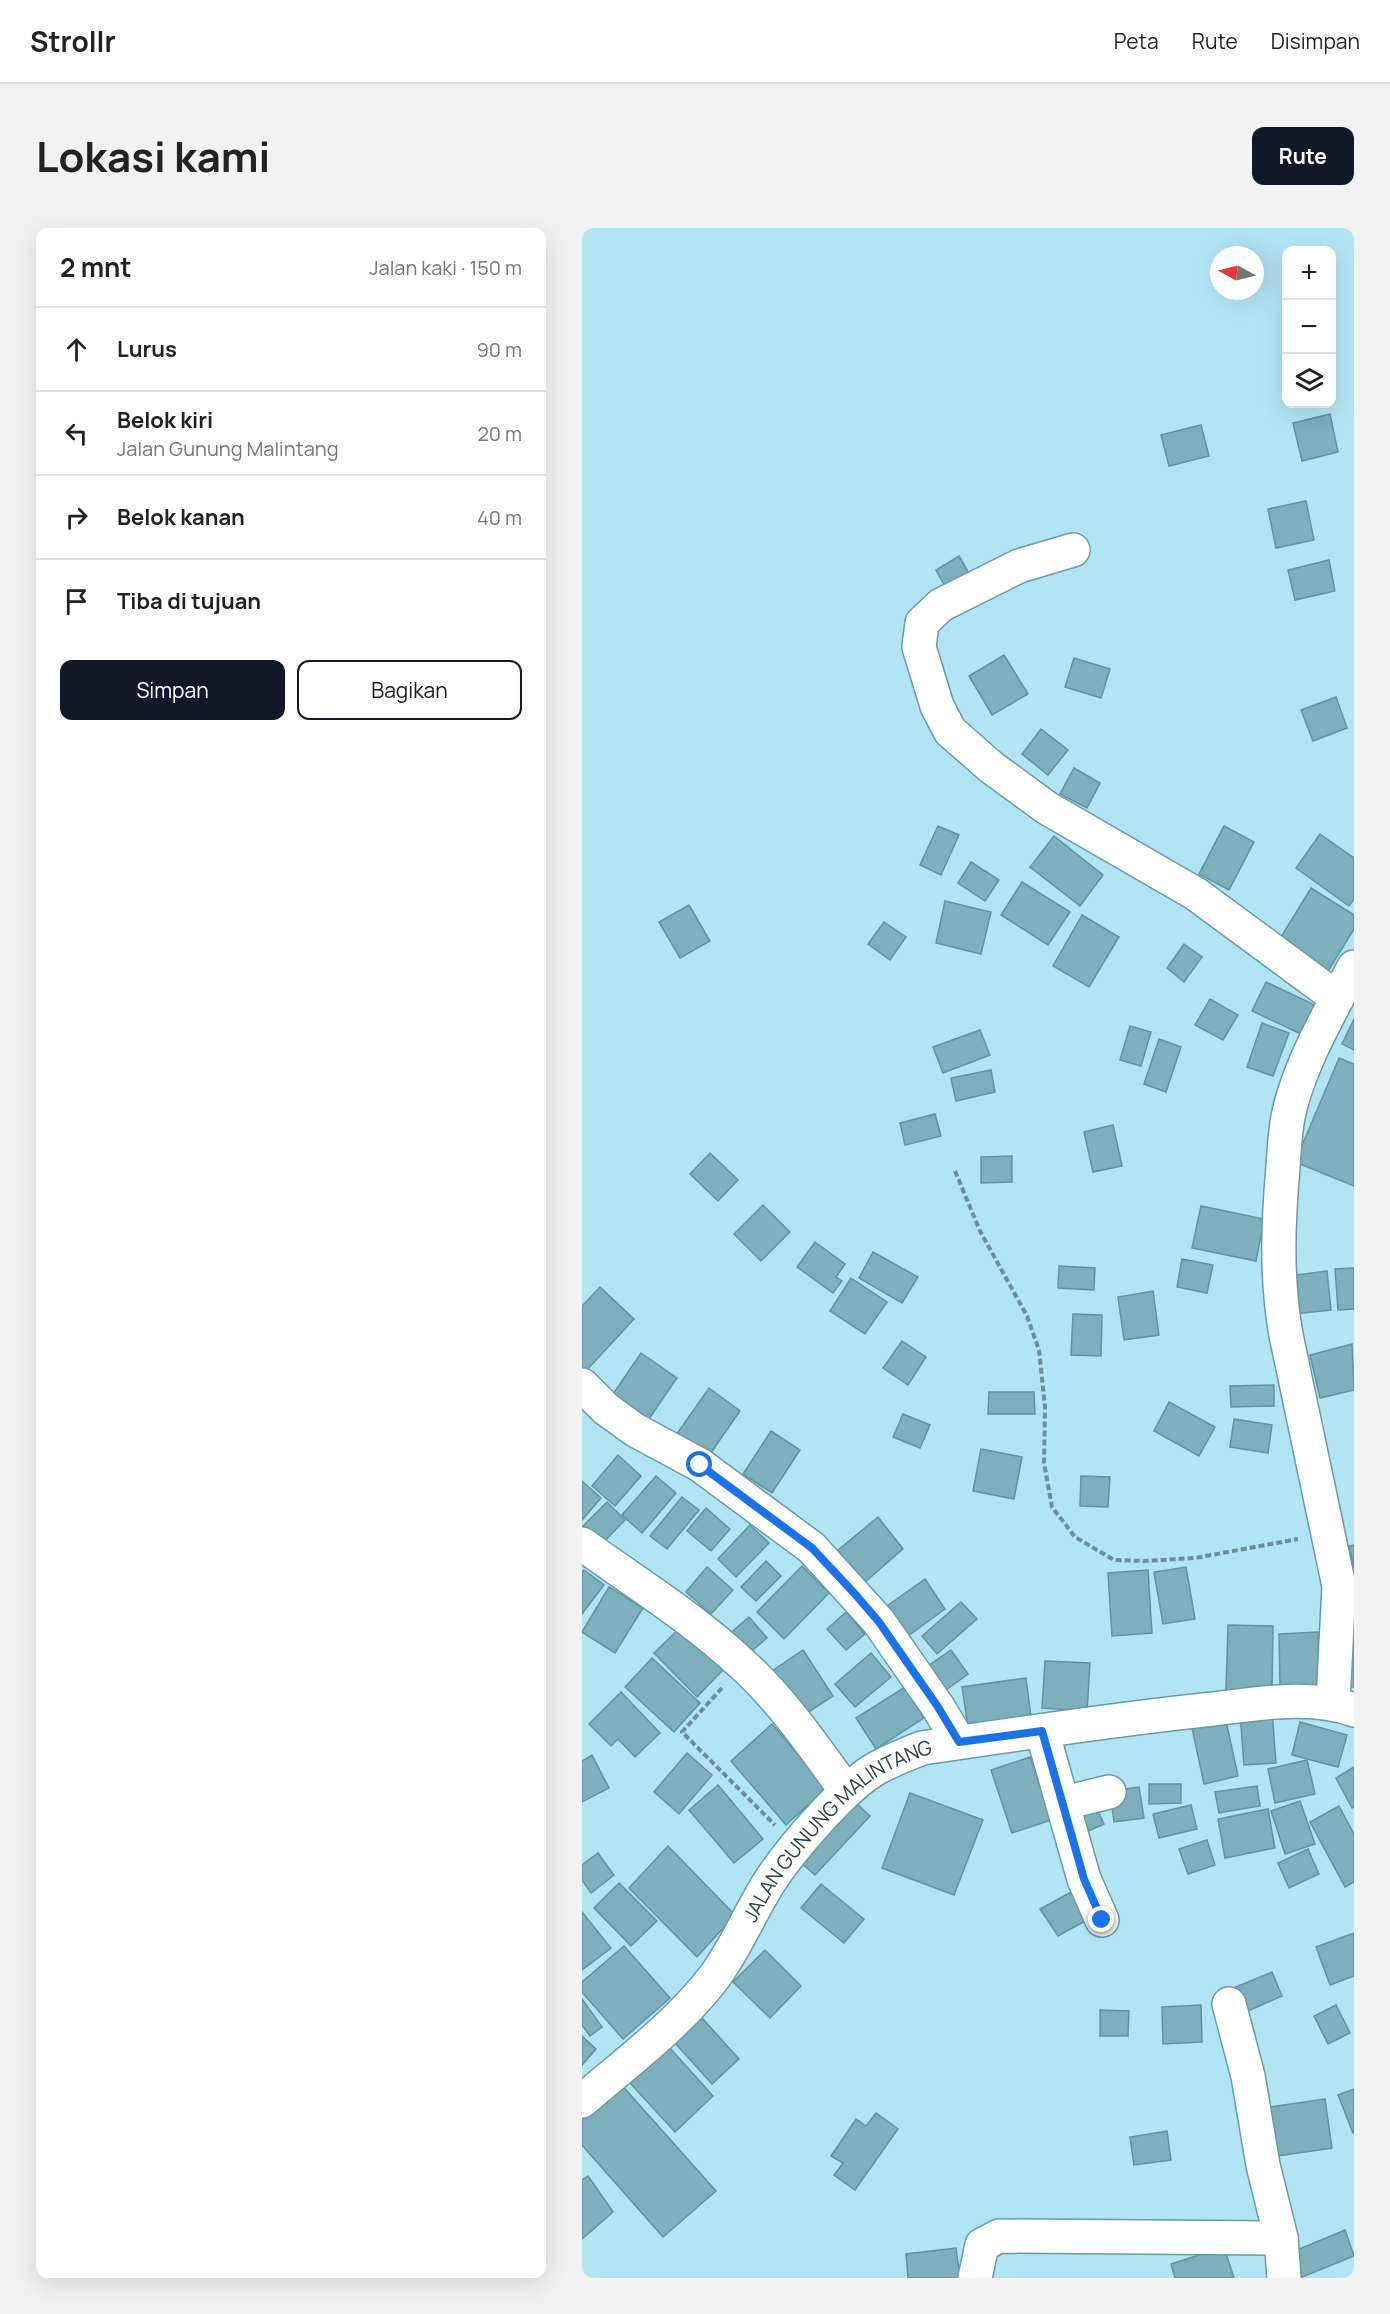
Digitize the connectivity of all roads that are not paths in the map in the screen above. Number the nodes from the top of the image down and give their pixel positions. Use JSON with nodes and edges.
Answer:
{"nodes":[{"id":1,"x":1073,"y":550,"type":"dead end"},
{"id":2,"x":1354,"y":968,"type":"edge"},
{"id":3,"x":1337,"y":998,"type":"junction"},
{"id":4,"x":582,"y":1385,"type":"edge"},
{"id":5,"x":582,"y":1544,"type":"edge"},
{"id":6,"x":1343,"y":1706,"type":"edge"},
{"id":7,"x":1042,"y":1731,"type":"junction"},
{"id":8,"x":959,"y":1742,"type":"junction"},
{"id":9,"x":846,"y":1791,"type":"junction"},
{"id":10,"x":1109,"y":1792,"type":"dead end"},
{"id":11,"x":1064,"y":1803,"type":"junction"},
{"id":12,"x":1102,"y":1920,"type":"dead end"},
{"id":13,"x":1229,"y":2004,"type":"dead end"},
{"id":14,"x":582,"y":2101,"type":"edge"},
{"id":15,"x":1281,"y":2238,"type":"junction"},
{"id":16,"x":975,"y":2278,"type":"edge"},
{"id":17,"x":1284,"y":2278,"type":"edge"}],
"edges":[{"from":1,"to":3,"type":"street"},
{"from":2,"to":3,"type":"street"},
{"from":3,"to":6,"type":"street"},
{"from":4,"to":8,"type":"street"},
{"from":5,"to":9,"type":"street"},
{"from":6,"to":7,"type":"street","name":"JALAN GUNUNG MALINTANG"},
{"from":7,"to":8,"type":"street","name":"JALAN GUNUNG MALINTANG"},
{"from":7,"to":11,"type":"street"},
{"from":8,"to":9,"type":"street","name":"JALAN GUNUNG MALINTANG"},
{"from":9,"to":14,"type":"street","name":"JALAN GUNUNG MALINTANG"},
{"from":10,"to":11,"type":"street"},
{"from":11,"to":12,"type":"street"},
{"from":13,"to":15,"type":"street"},
{"from":15,"to":16,"type":"street"},
{"from":15,"to":17,"type":"street"}]}
